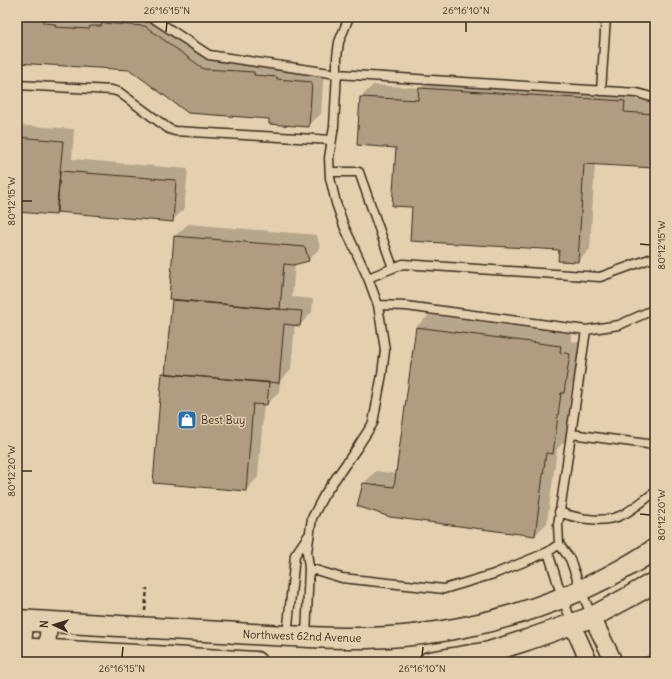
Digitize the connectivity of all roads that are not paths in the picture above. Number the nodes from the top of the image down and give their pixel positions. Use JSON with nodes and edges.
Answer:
{"nodes":[{"id":1,"x":146,"y":17,"type":"edge"},
{"id":2,"x":350,"y":17,"type":"edge"},
{"id":3,"x":606,"y":17,"type":"edge"},
{"id":4,"x":337,"y":74,"type":"junction"},
{"id":5,"x":17,"y":85,"type":"edge"},
{"id":6,"x":601,"y":91,"type":"junction"},
{"id":7,"x":655,"y":98,"type":"edge"},
{"id":8,"x":332,"y":140,"type":"junction"},
{"id":9,"x":330,"y":172,"type":"junction"},
{"id":10,"x":655,"y":257,"type":"edge"},
{"id":11,"x":393,"y":268,"type":"junction"},
{"id":12,"x":368,"y":278,"type":"junction"},
{"id":13,"x":378,"y":305,"type":"junction"},
{"id":14,"x":655,"y":309,"type":"edge"},
{"id":15,"x":586,"y":330,"type":"junction"},
{"id":16,"x":571,"y":434,"type":"junction"},
{"id":17,"x":655,"y":445,"type":"edge"},
{"id":18,"x":655,"y":492,"type":"edge"},
{"id":19,"x":559,"y":512,"type":"junction"},
{"id":20,"x":310,"y":534,"type":"junction"},
{"id":21,"x":559,"y":544,"type":"junction"},
{"id":22,"x":655,"y":549,"type":"edge"},
{"id":23,"x":548,"y":552,"type":"junction"},
{"id":24,"x":309,"y":568,"type":"junction"},
{"id":25,"x":655,"y":582,"type":"edge"},
{"id":26,"x":580,"y":590,"type":"junction"},
{"id":27,"x":562,"y":597,"type":"junction"},
{"id":28,"x":592,"y":617,"type":"junction"},
{"id":29,"x":21,"y":620,"type":"edge"},
{"id":30,"x":49,"y":622,"type":"junction"},
{"id":31,"x":572,"y":624,"type":"junction"},
{"id":32,"x":297,"y":636,"type":"junction"},
{"id":33,"x":21,"y":653,"type":"edge"},
{"id":34,"x":47,"y":656,"type":"edge"},
{"id":35,"x":256,"y":662,"type":"edge"},
{"id":36,"x":429,"y":662,"type":"edge"},
{"id":37,"x":589,"y":662,"type":"edge"},
{"id":38,"x":614,"y":662,"type":"edge"}],
"edges":[{"from":1,"to":4,"type":"lane"},
{"from":2,"to":4,"type":"lane"},
{"from":3,"to":6,"type":"lane"},
{"from":4,"to":6,"type":"lane"},
{"from":4,"to":8,"type":"lane"},
{"from":5,"to":8,"type":"lane"},
{"from":6,"to":7,"type":"lane"},
{"from":8,"to":9,"type":"lane"},
{"from":9,"to":11,"type":"lane"},
{"from":9,"to":12,"type":"lane"},
{"from":10,"to":11,"type":"lane"},
{"from":11,"to":12,"type":"lane"},
{"from":12,"to":13,"type":"lane"},
{"from":13,"to":15,"type":"lane"},
{"from":13,"to":20,"type":"lane"},
{"from":14,"to":15,"type":"lane"},
{"from":15,"to":16,"type":"lane"},
{"from":16,"to":17,"type":"lane"},
{"from":16,"to":19,"type":"lane"},
{"from":18,"to":19,"type":"lane"},
{"from":19,"to":21,"type":"lane"},
{"from":20,"to":24,"type":"lane"},
{"from":20,"to":32,"type":"lane"},
{"from":21,"to":23,"type":"lane"},
{"from":21,"to":26,"type":"lane"},
{"from":22,"to":26,"type":"street","name":"Northwest 62nd Avenue"},
{"from":23,"to":24,"type":"lane"},
{"from":23,"to":27,"type":"lane"},
{"from":24,"to":32,"type":"lane"},
{"from":25,"to":28,"type":"street"},
{"from":26,"to":27,"type":"street","name":"Northwest 62nd Avenue"},
{"from":26,"to":28,"type":"lane"},
{"from":27,"to":31,"type":"lane"},
{"from":27,"to":32,"type":"street","name":"Northwest 62nd Avenue"},
{"from":28,"to":31,"type":"street"},
{"from":28,"to":38,"type":"street"},
{"from":29,"to":30,"type":"street","name":"Northwest 62nd Avenue"},
{"from":29,"to":33,"type":"street"},
{"from":30,"to":32,"type":"street","name":"Northwest 62nd Avenue"},
{"from":30,"to":34,"type":"street"},
{"from":31,"to":36,"type":"street"},
{"from":31,"to":37,"type":"street"},
{"from":33,"to":34,"type":"street"},
{"from":34,"to":35,"type":"street"}]}
